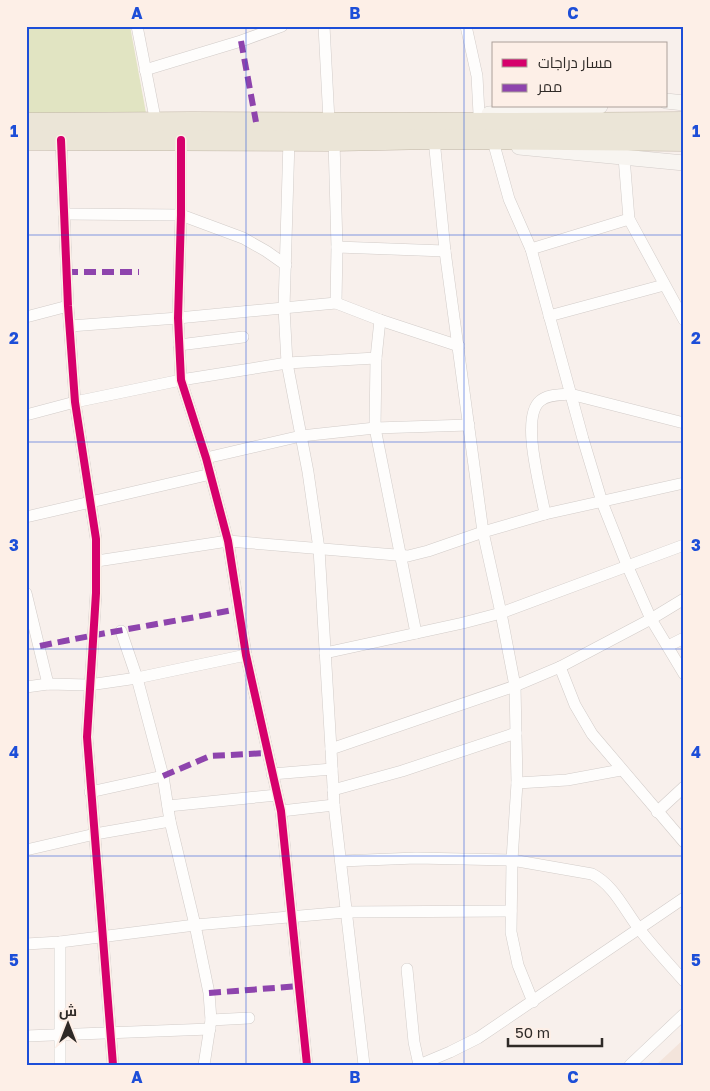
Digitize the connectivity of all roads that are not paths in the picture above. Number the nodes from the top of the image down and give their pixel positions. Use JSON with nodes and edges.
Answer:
{"nodes":[{"id":1,"x":137,"y":26,"type":"edge"},
{"id":2,"x":282,"y":26,"type":"edge"},
{"id":3,"x":324,"y":26,"type":"edge"},
{"id":4,"x":466,"y":26,"type":"edge"},
{"id":5,"x":145,"y":70,"type":"junction"},
{"id":6,"x":668,"y":104,"type":"edge"},
{"id":7,"x":582,"y":108,"type":"edge"},
{"id":8,"x":479,"y":114,"type":"junction"},
{"id":9,"x":329,"y":121,"type":"junction"},
{"id":10,"x":26,"y":123,"type":"edge"},
{"id":11,"x":156,"y":123,"type":"junction"},
{"id":12,"x":682,"y":126,"type":"edge"},
{"id":13,"x":435,"y":131,"type":"junction"},
{"id":14,"x":26,"y":140,"type":"edge"},
{"id":15,"x":61,"y":140,"type":"junction"},
{"id":16,"x":180,"y":140,"type":"junction"},
{"id":17,"x":288,"y":140,"type":"junction"},
{"id":18,"x":334,"y":141,"type":"junction"},
{"id":19,"x":493,"y":141,"type":"junction"},
{"id":20,"x":624,"y":156,"type":"junction"},
{"id":21,"x":684,"y":163,"type":"edge"},
{"id":22,"x":64,"y":214,"type":"junction"},
{"id":23,"x":181,"y":215,"type":"junction"},
{"id":24,"x":629,"y":218,"type":"junction"},
{"id":25,"x":337,"y":247,"type":"junction"},
{"id":26,"x":531,"y":249,"type":"junction"},
{"id":27,"x":445,"y":251,"type":"junction"},
{"id":28,"x":286,"y":265,"type":"junction"},
{"id":29,"x":664,"y":285,"type":"junction"},
{"id":30,"x":336,"y":303,"type":"junction"},
{"id":31,"x":68,"y":306,"type":"junction"},
{"id":32,"x":284,"y":308,"type":"junction"},
{"id":33,"x":549,"y":316,"type":"junction"},
{"id":34,"x":26,"y":317,"type":"edge"},
{"id":35,"x":178,"y":318,"type":"junction"},
{"id":36,"x":380,"y":320,"type":"junction"},
{"id":37,"x":684,"y":320,"type":"edge"},
{"id":38,"x":70,"y":326,"type":"junction"},
{"id":39,"x":243,"y":337,"type":"dead end"},
{"id":40,"x":179,"y":345,"type":"junction"},
{"id":41,"x":459,"y":346,"type":"junction"},
{"id":42,"x":376,"y":358,"type":"junction"},
{"id":43,"x":287,"y":363,"type":"junction"},
{"id":44,"x":181,"y":380,"type":"junction"},
{"id":45,"x":570,"y":394,"type":"junction"},
{"id":46,"x":75,"y":402,"type":"junction"},
{"id":47,"x":26,"y":416,"type":"edge"},
{"id":48,"x":684,"y":423,"type":"edge"},
{"id":49,"x":469,"y":426,"type":"junction"},
{"id":50,"x":375,"y":428,"type":"junction"},
{"id":51,"x":301,"y":436,"type":"junction"},
{"id":52,"x":206,"y":458,"type":"junction"},
{"id":53,"x":210,"y":474,"type":"junction"},
{"id":54,"x":684,"y":483,"type":"edge"},
{"id":55,"x":602,"y":502,"type":"junction"},
{"id":56,"x":91,"y":503,"type":"junction"},
{"id":57,"x":545,"y":514,"type":"junction"},
{"id":58,"x":26,"y":517,"type":"edge"},
{"id":59,"x":483,"y":532,"type":"junction"},
{"id":60,"x":228,"y":541,"type":"junction"},
{"id":61,"x":684,"y":545,"type":"edge"},
{"id":62,"x":319,"y":549,"type":"junction"},
{"id":63,"x":401,"y":556,"type":"junction"},
{"id":64,"x":97,"y":561,"type":"junction"},
{"id":65,"x":627,"y":565,"type":"junction"},
{"id":66,"x":26,"y":593,"type":"edge"},
{"id":67,"x":684,"y":599,"type":"edge"},
{"id":68,"x":501,"y":613,"type":"junction"},
{"id":69,"x":651,"y":619,"type":"junction"},
{"id":70,"x":121,"y":631,"type":"dead end"},
{"id":71,"x":416,"y":633,"type":"junction"},
{"id":72,"x":684,"y":638,"type":"edge"},
{"id":73,"x":668,"y":646,"type":"junction"},
{"id":74,"x":325,"y":653,"type":"junction"},
{"id":75,"x":246,"y":656,"type":"junction"},
{"id":76,"x":560,"y":667,"type":"junction"},
{"id":77,"x":684,"y":674,"type":"edge"},
{"id":78,"x":137,"y":678,"type":"junction"},
{"id":79,"x":48,"y":684,"type":"junction"},
{"id":80,"x":89,"y":685,"type":"junction"},
{"id":81,"x":515,"y":686,"type":"junction"},
{"id":82,"x":26,"y":687,"type":"edge"},
{"id":83,"x":516,"y":733,"type":"junction"},
{"id":84,"x":331,"y":749,"type":"junction"},
{"id":85,"x":332,"y":769,"type":"junction"},
{"id":86,"x":622,"y":770,"type":"junction"},
{"id":87,"x":272,"y":774,"type":"junction"},
{"id":88,"x":163,"y":776,"type":"junction"},
{"id":89,"x":517,"y":783,"type":"junction"},
{"id":90,"x":684,"y":787,"type":"edge"},
{"id":91,"x":333,"y":790,"type":"junction"},
{"id":92,"x":90,"y":792,"type":"junction"},
{"id":93,"x":277,"y":795,"type":"junction"},
{"id":94,"x":334,"y":805,"type":"junction"},
{"id":95,"x":168,"y":806,"type":"junction"},
{"id":96,"x":281,"y":812,"type":"junction"},
{"id":97,"x":657,"y":812,"type":"junction"},
{"id":98,"x":170,"y":821,"type":"junction"},
{"id":99,"x":95,"y":834,"type":"junction"},
{"id":100,"x":684,"y":842,"type":"edge"},
{"id":101,"x":26,"y":850,"type":"edge"},
{"id":102,"x":341,"y":860,"type":"junction"},
{"id":103,"x":512,"y":860,"type":"junction"},
{"id":104,"x":684,"y":898,"type":"edge"},
{"id":105,"x":511,"y":911,"type":"junction"},
{"id":106,"x":346,"y":912,"type":"junction"},
{"id":107,"x":293,"y":916,"type":"junction"},
{"id":108,"x":195,"y":925,"type":"junction"},
{"id":109,"x":640,"y":929,"type":"junction"},
{"id":110,"x":102,"y":937,"type":"junction"},
{"id":111,"x":60,"y":942,"type":"junction"},
{"id":112,"x":26,"y":944,"type":"edge"},
{"id":113,"x":407,"y":969,"type":"dead end"},
{"id":114,"x":684,"y":981,"type":"edge"},
{"id":115,"x":533,"y":1002,"type":"junction"},
{"id":116,"x":684,"y":1014,"type":"edge"},
{"id":117,"x":249,"y":1018,"type":"dead end"},
{"id":118,"x":211,"y":1025,"type":"junction"},
{"id":119,"x":110,"y":1034,"type":"junction"},
{"id":120,"x":26,"y":1036,"type":"edge"},
{"id":121,"x":60,"y":1036,"type":"junction"},
{"id":122,"x":207,"y":1064,"type":"edge"},
{"id":123,"x":60,"y":1065,"type":"edge"},
{"id":124,"x":113,"y":1065,"type":"edge"},
{"id":125,"x":307,"y":1065,"type":"edge"},
{"id":126,"x":364,"y":1065,"type":"edge"},
{"id":127,"x":630,"y":1065,"type":"edge"}],
"edges":[{"from":1,"to":5,"type":"street"},
{"from":2,"to":5,"type":"street"},
{"from":3,"to":9,"type":"street"},
{"from":4,"to":8,"type":"street"},
{"from":5,"to":11,"type":"street"},
{"from":6,"to":12,"type":"street"},
{"from":7,"to":8,"type":"street"},
{"from":8,"to":13,"type":"street"},
{"from":9,"to":11,"type":"highway"},
{"from":9,"to":13,"type":"highway"},
{"from":10,"to":11,"type":"highway"},
{"from":12,"to":13,"type":"highway"},
{"from":12,"to":19,"type":"highway"},
{"from":13,"to":18,"type":"highway"},
{"from":13,"to":19,"type":"highway"},
{"from":13,"to":27,"type":"street"},
{"from":14,"to":15,"type":"highway"},
{"from":15,"to":16,"type":"highway"},
{"from":15,"to":22,"type":"street"},
{"from":16,"to":17,"type":"highway"},
{"from":16,"to":23,"type":"street"},
{"from":17,"to":18,"type":"highway"},
{"from":17,"to":28,"type":"street"},
{"from":18,"to":25,"type":"street"},
{"from":19,"to":20,"type":"street"},
{"from":19,"to":26,"type":"street"},
{"from":20,"to":21,"type":"street"},
{"from":20,"to":24,"type":"street"},
{"from":22,"to":23,"type":"street"},
{"from":22,"to":31,"type":"street"},
{"from":23,"to":28,"type":"street"},
{"from":23,"to":35,"type":"street"},
{"from":24,"to":26,"type":"street"},
{"from":24,"to":29,"type":"street"},
{"from":25,"to":27,"type":"street"},
{"from":25,"to":30,"type":"street"},
{"from":26,"to":33,"type":"street"},
{"from":27,"to":41,"type":"street"},
{"from":28,"to":32,"type":"street"},
{"from":29,"to":33,"type":"street"},
{"from":29,"to":37,"type":"street"},
{"from":30,"to":32,"type":"street"},
{"from":30,"to":36,"type":"street"},
{"from":31,"to":34,"type":"street"},
{"from":31,"to":38,"type":"street"},
{"from":32,"to":35,"type":"street"},
{"from":32,"to":43,"type":"street"},
{"from":33,"to":45,"type":"street"},
{"from":35,"to":38,"type":"street"},
{"from":35,"to":40,"type":"street"},
{"from":36,"to":41,"type":"street"},
{"from":36,"to":42,"type":"street"},
{"from":38,"to":46,"type":"street"},
{"from":39,"to":40,"type":"street"},
{"from":40,"to":44,"type":"street"},
{"from":41,"to":49,"type":"street"},
{"from":42,"to":43,"type":"street"},
{"from":42,"to":50,"type":"street"},
{"from":43,"to":44,"type":"street"},
{"from":43,"to":51,"type":"street"},
{"from":44,"to":46,"type":"street"},
{"from":44,"to":52,"type":"street"},
{"from":45,"to":48,"type":"street"},
{"from":45,"to":55,"type":"street"},
{"from":45,"to":57,"type":"street"},
{"from":46,"to":47,"type":"street"},
{"from":46,"to":56,"type":"street"},
{"from":49,"to":50,"type":"street"},
{"from":49,"to":59,"type":"street"},
{"from":50,"to":51,"type":"street"},
{"from":50,"to":63,"type":"street"},
{"from":51,"to":52,"type":"street"},
{"from":51,"to":62,"type":"street"},
{"from":52,"to":53,"type":"street"},
{"from":53,"to":56,"type":"street"},
{"from":53,"to":60,"type":"street"},
{"from":54,"to":55,"type":"street"},
{"from":55,"to":57,"type":"street"},
{"from":55,"to":65,"type":"street"},
{"from":56,"to":58,"type":"street"},
{"from":56,"to":64,"type":"street"},
{"from":57,"to":59,"type":"street"},
{"from":59,"to":63,"type":"street"},
{"from":59,"to":68,"type":"street"},
{"from":60,"to":62,"type":"street"},
{"from":60,"to":64,"type":"street"},
{"from":60,"to":75,"type":"street"},
{"from":61,"to":65,"type":"street"},
{"from":62,"to":63,"type":"street"},
{"from":62,"to":74,"type":"street"},
{"from":63,"to":71,"type":"street"},
{"from":64,"to":80,"type":"street"},
{"from":65,"to":68,"type":"street"},
{"from":65,"to":69,"type":"street"},
{"from":66,"to":79,"type":"street"},
{"from":67,"to":69,"type":"street"},
{"from":68,"to":71,"type":"street"},
{"from":68,"to":81,"type":"street"},
{"from":69,"to":73,"type":"street"},
{"from":69,"to":76,"type":"street"},
{"from":70,"to":78,"type":"street"},
{"from":71,"to":74,"type":"street"},
{"from":72,"to":73,"type":"street"},
{"from":73,"to":77,"type":"street"},
{"from":74,"to":84,"type":"street"},
{"from":75,"to":78,"type":"street"},
{"from":75,"to":87,"type":"street"},
{"from":76,"to":81,"type":"street"},
{"from":76,"to":86,"type":"street"},
{"from":78,"to":80,"type":"street"},
{"from":78,"to":88,"type":"street"},
{"from":79,"to":80,"type":"street"},
{"from":79,"to":82,"type":"street"},
{"from":80,"to":92,"type":"street"},
{"from":81,"to":83,"type":"street"},
{"from":81,"to":84,"type":"street"},
{"from":83,"to":89,"type":"street"},
{"from":83,"to":91,"type":"street"},
{"from":84,"to":85,"type":"street"},
{"from":85,"to":87,"type":"street"},
{"from":85,"to":91,"type":"street"},
{"from":86,"to":89,"type":"street"},
{"from":86,"to":97,"type":"street"},
{"from":87,"to":93,"type":"street"},
{"from":88,"to":92,"type":"street"},
{"from":88,"to":95,"type":"street"},
{"from":89,"to":103,"type":"street"},
{"from":90,"to":97,"type":"street"},
{"from":91,"to":94,"type":"street"},
{"from":92,"to":99,"type":"street"},
{"from":93,"to":95,"type":"street"},
{"from":93,"to":96,"type":"street"},
{"from":94,"to":96,"type":"street"},
{"from":94,"to":102,"type":"street"},
{"from":95,"to":98,"type":"street"},
{"from":96,"to":107,"type":"street"},
{"from":97,"to":100,"type":"street"},
{"from":98,"to":99,"type":"street"},
{"from":98,"to":108,"type":"street"},
{"from":99,"to":101,"type":"street"},
{"from":99,"to":110,"type":"street"},
{"from":102,"to":103,"type":"street"},
{"from":102,"to":106,"type":"street"},
{"from":103,"to":105,"type":"street"},
{"from":103,"to":109,"type":"street"},
{"from":104,"to":109,"type":"street"},
{"from":105,"to":106,"type":"street"},
{"from":105,"to":115,"type":"street"},
{"from":106,"to":107,"type":"street"},
{"from":106,"to":126,"type":"street"},
{"from":107,"to":108,"type":"street"},
{"from":107,"to":125,"type":"street"},
{"from":108,"to":110,"type":"street"},
{"from":108,"to":118,"type":"street"},
{"from":109,"to":114,"type":"street"},
{"from":109,"to":115,"type":"street"},
{"from":110,"to":111,"type":"street"},
{"from":110,"to":119,"type":"street"},
{"from":111,"to":112,"type":"street"},
{"from":111,"to":121,"type":"street"},
{"from":113,"to":115,"type":"street"},
{"from":116,"to":127,"type":"street"},
{"from":117,"to":118,"type":"street"},
{"from":118,"to":119,"type":"street"},
{"from":118,"to":122,"type":"street"},
{"from":119,"to":121,"type":"street"},
{"from":119,"to":124,"type":"street"},
{"from":120,"to":121,"type":"street"},
{"from":121,"to":123,"type":"street"}]}
